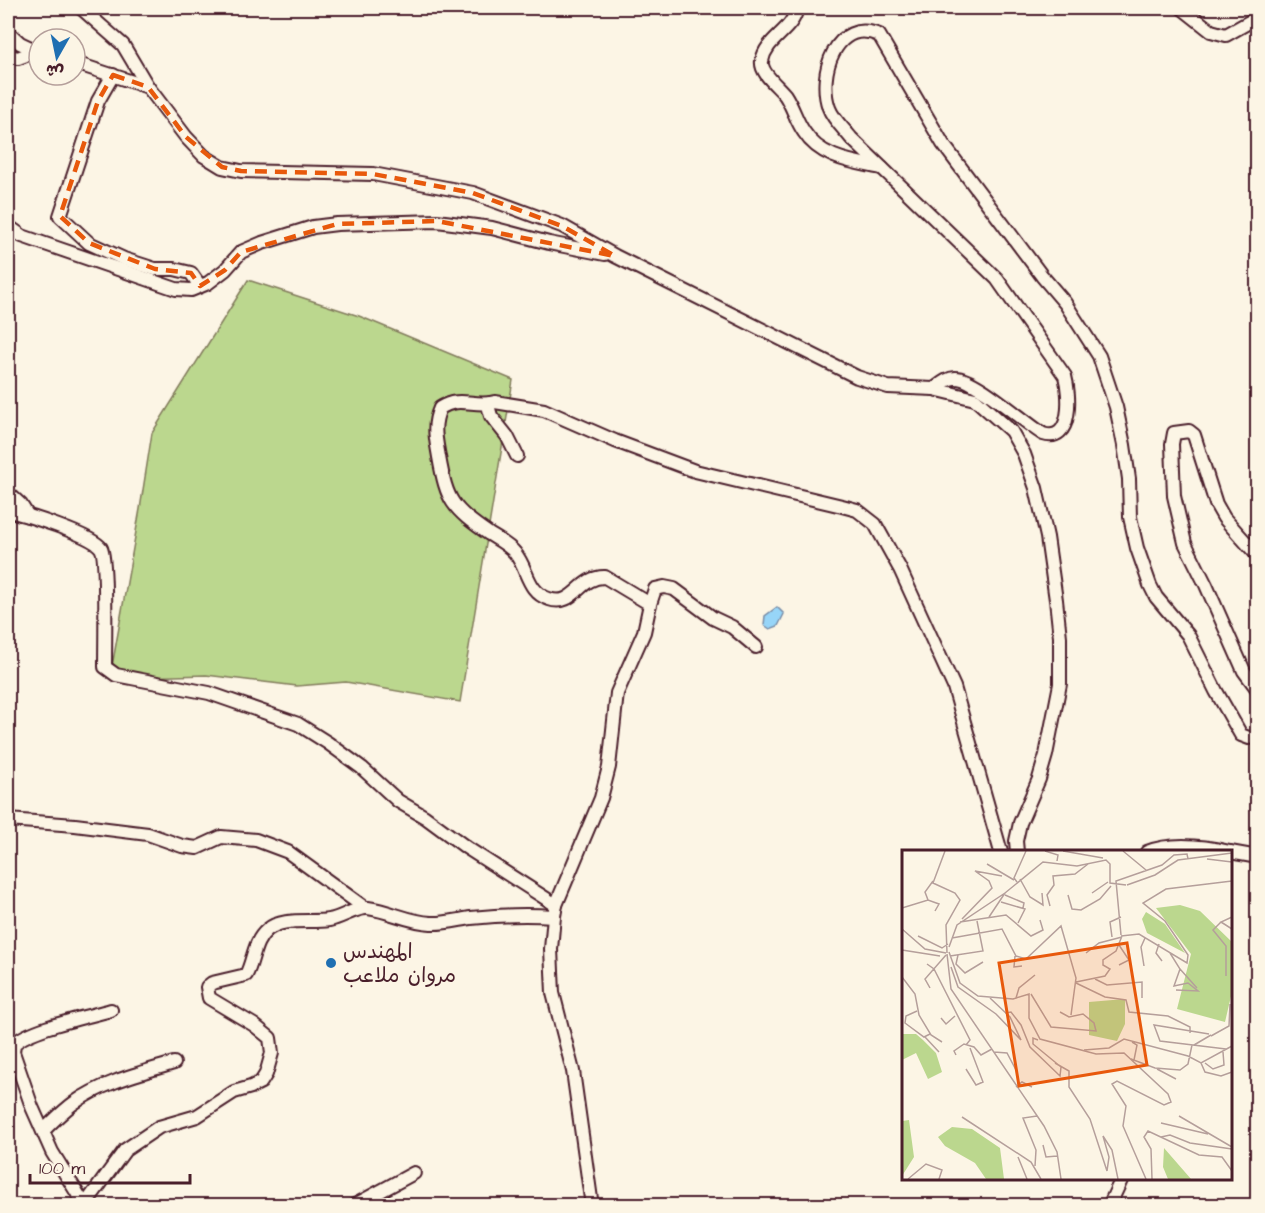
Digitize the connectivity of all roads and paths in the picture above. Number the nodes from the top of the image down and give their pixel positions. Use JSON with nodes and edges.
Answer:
{"nodes":[{"id":1,"x":81,"y":8,"type":"edge"},
{"id":2,"x":796,"y":8,"type":"edge"},
{"id":3,"x":1182,"y":8,"type":"edge"},
{"id":4,"x":1257,"y":17,"type":"edge"},
{"id":5,"x":8,"y":32,"type":"edge"},
{"id":6,"x":27,"y":46,"type":"edge"},
{"id":7,"x":27,"y":55,"type":"edge"},
{"id":8,"x":8,"y":56,"type":"edge"},
{"id":9,"x":87,"y":67,"type":"edge"},
{"id":10,"x":113,"y":75,"type":"junction"},
{"id":11,"x":148,"y":87,"type":"junction"},
{"id":12,"x":882,"y":168,"type":"junction"},
{"id":13,"x":8,"y":226,"type":"edge"},
{"id":14,"x":615,"y":256,"type":"junction"},
{"id":15,"x":200,"y":286,"type":"junction"},
{"id":16,"x":934,"y":389,"type":"junction"},
{"id":17,"x":490,"y":404,"type":"junction"},
{"id":18,"x":518,"y":456,"type":"dead end"},
{"id":19,"x":8,"y":493,"type":"edge"},
{"id":20,"x":8,"y":511,"type":"edge"},
{"id":21,"x":28,"y":516,"type":"junction"},
{"id":22,"x":1257,"y":556,"type":"edge"},
{"id":23,"x":650,"y":604,"type":"junction"},
{"id":24,"x":756,"y":647,"type":"dead end"},
{"id":25,"x":1257,"y":690,"type":"edge"},
{"id":26,"x":1257,"y":736,"type":"edge"},
{"id":27,"x":8,"y":820,"type":"edge"},
{"id":28,"x":1000,"y":850,"type":"edge"},
{"id":29,"x":1017,"y":850,"type":"edge"},
{"id":30,"x":1154,"y":850,"type":"edge"},
{"id":31,"x":1216,"y":850,"type":"edge"},
{"id":32,"x":1232,"y":852,"type":"edge"},
{"id":33,"x":1257,"y":857,"type":"edge"},
{"id":34,"x":365,"y":908,"type":"junction"},
{"id":35,"x":555,"y":911,"type":"junction"},
{"id":36,"x":111,"y":1010,"type":"dead end"},
{"id":37,"x":174,"y":1063,"type":"dead end"},
{"id":38,"x":43,"y":1131,"type":"junction"},
{"id":39,"x":414,"y":1173,"type":"dead end"},
{"id":40,"x":1122,"y":1180,"type":"edge"},
{"id":41,"x":84,"y":1205,"type":"edge"},
{"id":42,"x":353,"y":1206,"type":"edge"},
{"id":43,"x":592,"y":1206,"type":"edge"},
{"id":44,"x":1109,"y":1206,"type":"edge"}],
"edges":[{"from":1,"to":11,"type":"street"},
{"from":2,"to":12,"type":"street"},
{"from":3,"to":4,"type":"street"},
{"from":5,"to":6,"type":"street"},
{"from":7,"to":8,"type":"street"},
{"from":9,"to":10,"type":"street"},
{"from":10,"to":11,"type":"street"},
{"from":10,"to":15,"type":"street"},
{"from":11,"to":14,"type":"street"},
{"from":12,"to":16,"type":"street"},
{"from":12,"to":26,"type":"street"},
{"from":13,"to":15,"type":"street"},
{"from":14,"to":15,"type":"street"},
{"from":14,"to":16,"type":"street"},
{"from":16,"to":29,"type":"street"},
{"from":17,"to":18,"type":"street"},
{"from":17,"to":23,"type":"street"},
{"from":17,"to":28,"type":"street"},
{"from":19,"to":21,"type":"street"},
{"from":20,"to":21,"type":"street"},
{"from":21,"to":35,"type":"street"},
{"from":22,"to":25,"type":"street"},
{"from":23,"to":24,"type":"street"},
{"from":23,"to":35,"type":"street"},
{"from":27,"to":34,"type":"street"},
{"from":30,"to":31,"type":"street"},
{"from":32,"to":33,"type":"street"},
{"from":34,"to":35,"type":"street"},
{"from":34,"to":41,"type":"street"},
{"from":35,"to":43,"type":"street"},
{"from":36,"to":38,"type":"street"},
{"from":37,"to":38,"type":"street"},
{"from":38,"to":41,"type":"street"},
{"from":39,"to":42,"type":"street"},
{"from":40,"to":44,"type":"street"}]}
